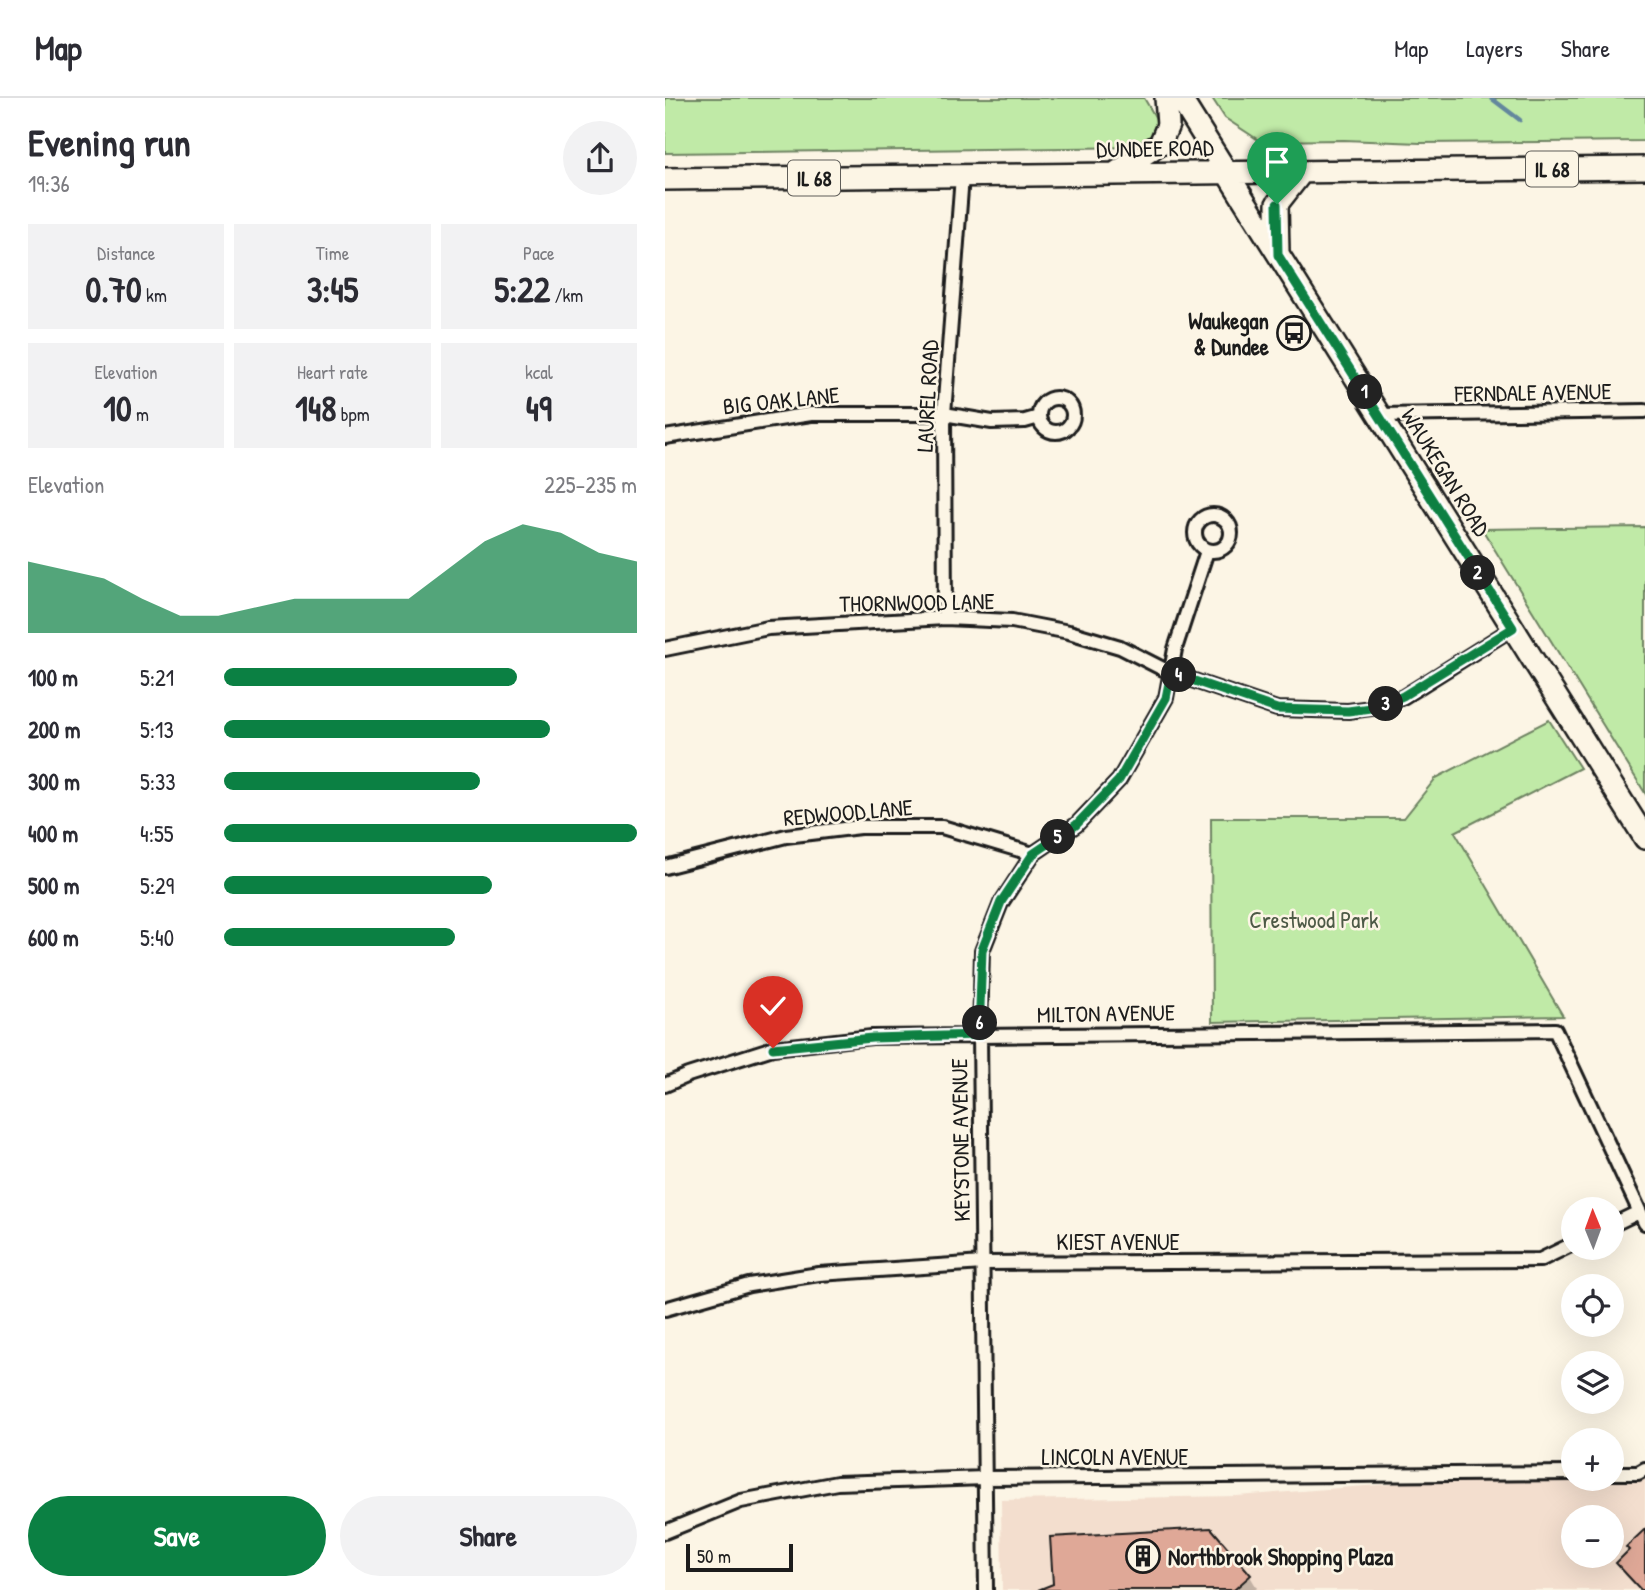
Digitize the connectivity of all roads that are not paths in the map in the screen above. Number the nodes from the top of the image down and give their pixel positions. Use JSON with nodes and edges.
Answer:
{"nodes":[{"id":1,"x":1166,"y":98,"type":"edge"},
{"id":2,"x":1180,"y":98,"type":"edge"},
{"id":3,"x":1645,"y":168,"type":"edge"},
{"id":4,"x":1302,"y":172,"type":"junction"},
{"id":5,"x":1226,"y":173,"type":"junction"},
{"id":6,"x":1113,"y":174,"type":"junction"},
{"id":7,"x":963,"y":176,"type":"junction"},
{"id":8,"x":665,"y":179,"type":"edge"},
{"id":9,"x":1278,"y":255,"type":"junction"},
{"id":10,"x":1645,"y":411,"type":"edge"},
{"id":11,"x":944,"y":414,"type":"junction"},
{"id":12,"x":1380,"y":415,"type":"junction"},
{"id":13,"x":1039,"y":417,"type":"dead end"},
{"id":14,"x":665,"y":436,"type":"edge"},
{"id":15,"x":1207,"y":551,"type":"dead end"},
{"id":16,"x":945,"y":618,"type":"junction"},
{"id":17,"x":1513,"y":628,"type":"junction"},
{"id":18,"x":665,"y":649,"type":"edge"},
{"id":19,"x":1171,"y":673,"type":"junction"},
{"id":20,"x":1645,"y":838,"type":"edge"},
{"id":21,"x":1033,"y":854,"type":"junction"},
{"id":22,"x":665,"y":867,"type":"edge"},
{"id":23,"x":979,"y":1035,"type":"junction"},
{"id":24,"x":665,"y":1085,"type":"edge"},
{"id":25,"x":1642,"y":1217,"type":"edge"},
{"id":26,"x":1624,"y":1222,"type":"edge"},
{"id":27,"x":1561,"y":1249,"type":"edge"},
{"id":28,"x":983,"y":1263,"type":"junction"},
{"id":29,"x":665,"y":1309,"type":"edge"},
{"id":30,"x":1645,"y":1469,"type":"edge"},
{"id":31,"x":1561,"y":1473,"type":"edge"},
{"id":32,"x":1624,"y":1473,"type":"edge"},
{"id":33,"x":985,"y":1478,"type":"junction"},
{"id":34,"x":665,"y":1532,"type":"edge"},
{"id":35,"x":986,"y":1590,"type":"edge"}],
"edges":[{"from":1,"to":6,"type":"main road"},
{"from":2,"to":5,"type":"main road","name":"WAUKEGAN ROAD"},
{"from":3,"to":4,"type":"main road","name":"DUNDEE ROAD","number":"IL 68"},
{"from":4,"to":5,"type":"main road","name":"DUNDEE ROAD","number":"IL 68"},
{"from":4,"to":9,"type":"main road"},
{"from":5,"to":6,"type":"main road","name":"DUNDEE ROAD","number":"IL 68"},
{"from":5,"to":9,"type":"main road","name":"WAUKEGAN ROAD"},
{"from":6,"to":7,"type":"main road","name":"DUNDEE ROAD","number":"IL 68"},
{"from":7,"to":8,"type":"main road","name":"DUNDEE ROAD","number":"IL 68"},
{"from":7,"to":11,"type":"street","name":"LAUREL ROAD"},
{"from":9,"to":12,"type":"main road","name":"WAUKEGAN ROAD"},
{"from":10,"to":12,"type":"street","name":"FERNDALE AVENUE"},
{"from":11,"to":13,"type":"street","name":"BIG OAK LANE"},
{"from":11,"to":14,"type":"street","name":"BIG OAK LANE"},
{"from":11,"to":16,"type":"street","name":"LAUREL ROAD"},
{"from":12,"to":17,"type":"main road","name":"WAUKEGAN ROAD"},
{"from":15,"to":19,"type":"street","name":"KEYSTONE AVENUE"},
{"from":16,"to":18,"type":"street","name":"THORNWOOD LANE"},
{"from":16,"to":19,"type":"street","name":"THORNWOOD LANE"},
{"from":17,"to":19,"type":"street","name":"THORNWOOD LANE"},
{"from":17,"to":20,"type":"main road","name":"WAUKEGAN ROAD"},
{"from":19,"to":21,"type":"street","name":"KEYSTONE AVENUE"},
{"from":21,"to":22,"type":"street","name":"REDWOOD LANE"},
{"from":21,"to":23,"type":"street","name":"KEYSTONE AVENUE"},
{"from":23,"to":24,"type":"street","name":"MILTON AVENUE"},
{"from":23,"to":25,"type":"street","name":"MILTON AVENUE"},
{"from":23,"to":28,"type":"street","name":"KEYSTONE AVENUE"},
{"from":25,"to":26,"type":"street"},
{"from":27,"to":28,"type":"street","name":"KIEST AVENUE"},
{"from":28,"to":29,"type":"street","name":"KIEST AVENUE"},
{"from":28,"to":33,"type":"street","name":"KEYSTONE AVENUE"},
{"from":30,"to":32,"type":"street"},
{"from":31,"to":33,"type":"street","name":"LINCOLN AVENUE"},
{"from":33,"to":34,"type":"street","name":"LINCOLN AVENUE"},
{"from":33,"to":35,"type":"street","name":"KEYSTONE AVENUE"}]}
